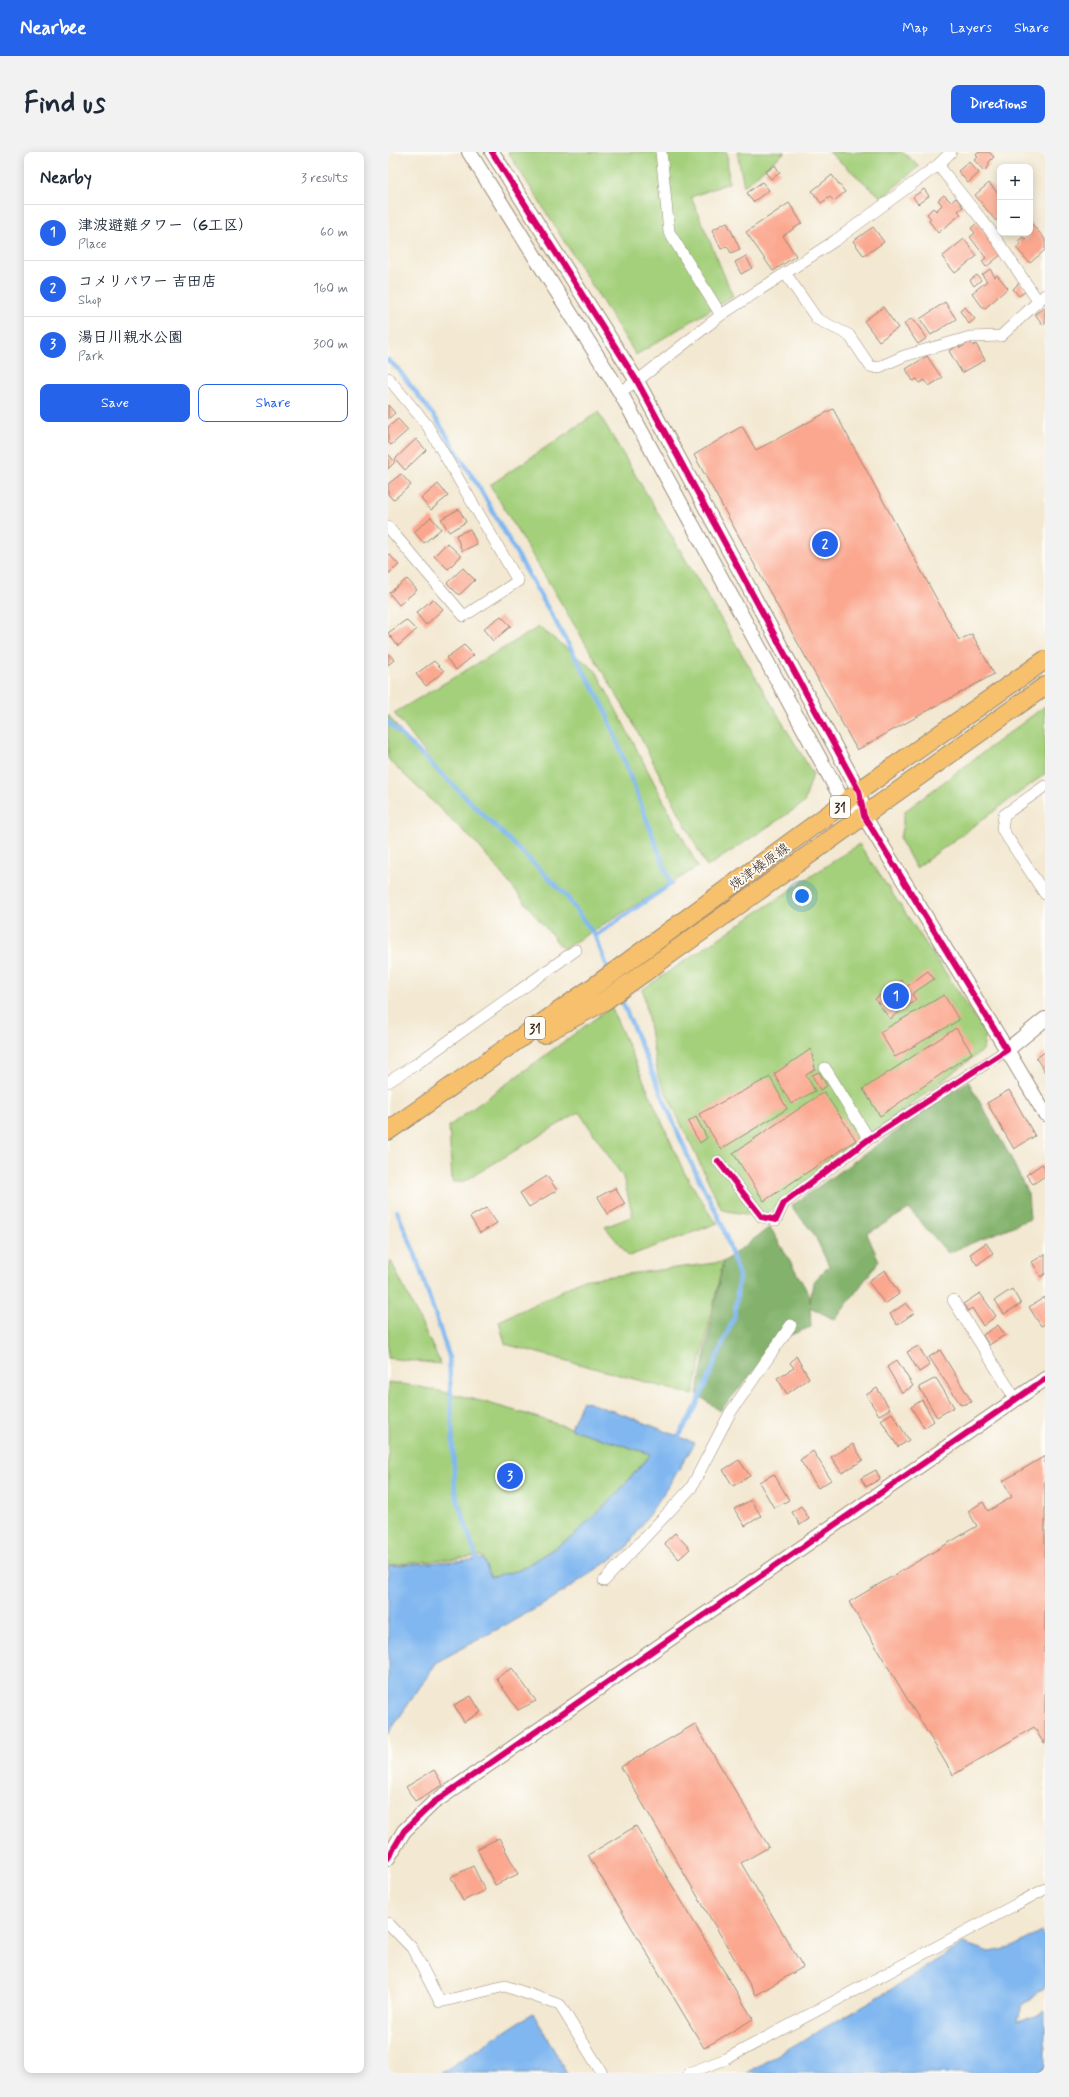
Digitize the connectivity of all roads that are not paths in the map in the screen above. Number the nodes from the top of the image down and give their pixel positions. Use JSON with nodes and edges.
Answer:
{"nodes":[{"id":1,"x":469,"y":152,"type":"edge"},
{"id":2,"x":492,"y":152,"type":"edge"},
{"id":3,"x":661,"y":152,"type":"edge"},
{"id":4,"x":951,"y":152,"type":"edge"},
{"id":5,"x":938,"y":165,"type":"junction"},
{"id":6,"x":785,"y":273,"type":"junction"},
{"id":7,"x":1042,"y":298,"type":"edge"},
{"id":8,"x":721,"y":315,"type":"junction"},
{"id":9,"x":388,"y":379,"type":"edge"},
{"id":10,"x":637,"y":381,"type":"junction"},
{"id":11,"x":620,"y":392,"type":"junction"},
{"id":12,"x":388,"y":527,"type":"edge"},
{"id":13,"x":1045,"y":660,"type":"edge"},
{"id":14,"x":1045,"y":686,"type":"edge"},
{"id":15,"x":1045,"y":786,"type":"edge"},
{"id":16,"x":859,"y":791,"type":"junction"},
{"id":17,"x":844,"y":803,"type":"junction"},
{"id":18,"x":864,"y":816,"type":"junction"},
{"id":19,"x":1045,"y":894,"type":"edge"},
{"id":20,"x":576,"y":950,"type":"dead end"},
{"id":21,"x":1045,"y":1018,"type":"edge"},
{"id":22,"x":1007,"y":1050,"type":"junction"},
{"id":23,"x":825,"y":1068,"type":"dead end"},
{"id":24,"x":474,"y":1072,"type":"junction"},
{"id":25,"x":388,"y":1082,"type":"edge"},
{"id":26,"x":1045,"y":1114,"type":"edge"},
{"id":27,"x":391,"y":1128,"type":"edge"},
{"id":28,"x":869,"y":1139,"type":"junction"},
{"id":29,"x":718,"y":1161,"type":"dead end"},
{"id":30,"x":953,"y":1300,"type":"dead end"},
{"id":31,"x":791,"y":1325,"type":"dead end"},
{"id":32,"x":1045,"y":1379,"type":"edge"},
{"id":33,"x":1016,"y":1400,"type":"junction"},
{"id":34,"x":604,"y":1581,"type":"dead end"},
{"id":35,"x":388,"y":1858,"type":"edge"},
{"id":36,"x":1045,"y":1889,"type":"edge"},
{"id":37,"x":388,"y":1923,"type":"edge"},
{"id":38,"x":602,"y":2073,"type":"edge"},
{"id":39,"x":689,"y":2073,"type":"edge"}],
"edges":[{"from":1,"to":11,"type":"street"},
{"from":2,"to":10,"type":"street"},
{"from":3,"to":8,"type":"street"},
{"from":4,"to":5,"type":"street"},
{"from":5,"to":6,"type":"street"},
{"from":5,"to":7,"type":"street"},
{"from":6,"to":7,"type":"street"},
{"from":6,"to":8,"type":"street"},
{"from":8,"to":10,"type":"street"},
{"from":9,"to":12,"type":"street"},
{"from":10,"to":11,"type":"street"},
{"from":10,"to":16,"type":"street"},
{"from":11,"to":17,"type":"street"},
{"from":13,"to":16,"type":"main road","name":"焼津榛原線","number":"31"},
{"from":14,"to":18,"type":"main road","name":"焼津榛原線","number":"31"},
{"from":15,"to":19,"type":"street"},
{"from":16,"to":17,"type":"main road","name":"焼津榛原線","number":"31"},
{"from":16,"to":18,"type":"street"},
{"from":17,"to":18,"type":"street"},
{"from":17,"to":24,"type":"main road","name":"焼津榛原線","number":"31"},
{"from":18,"to":22,"type":"street"},
{"from":18,"to":24,"type":"main road","name":"焼津榛原線","number":"31"},
{"from":20,"to":25,"type":"street"},
{"from":21,"to":22,"type":"street"},
{"from":22,"to":26,"type":"street"},
{"from":22,"to":28,"type":"street"},
{"from":23,"to":28,"type":"street"},
{"from":24,"to":27,"type":"main road","name":"焼津榛原線","number":"31"},
{"from":28,"to":29,"type":"street"},
{"from":30,"to":33,"type":"street"},
{"from":31,"to":34,"type":"street"},
{"from":32,"to":33,"type":"street"},
{"from":33,"to":35,"type":"street"},
{"from":36,"to":39,"type":"street"},
{"from":37,"to":38,"type":"street"}]}
